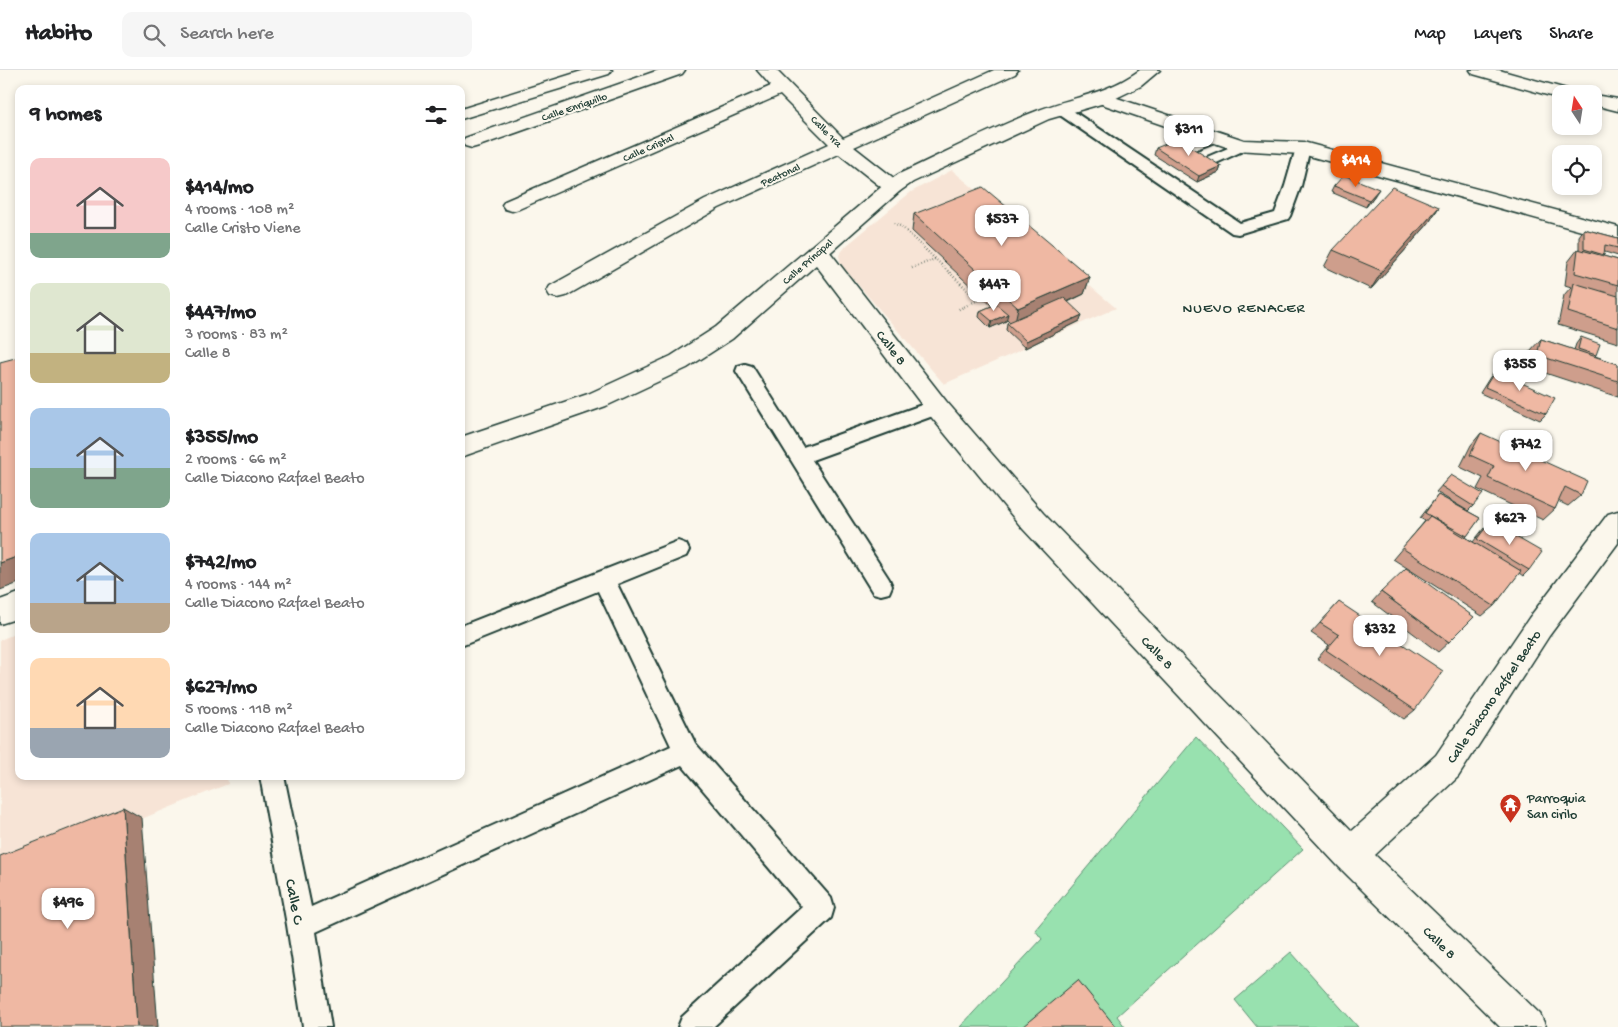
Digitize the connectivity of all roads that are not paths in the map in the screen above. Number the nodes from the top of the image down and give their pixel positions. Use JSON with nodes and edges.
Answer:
{"nodes":[{"id":1,"x":602,"y":70,"type":"edge"},
{"id":2,"x":676,"y":70,"type":"edge"},
{"id":3,"x":766,"y":70,"type":"edge"},
{"id":4,"x":1009,"y":70,"type":"edge"},
{"id":5,"x":1151,"y":70,"type":"edge"},
{"id":6,"x":1479,"y":70,"type":"edge"},
{"id":7,"x":783,"y":87,"type":"junction"},
{"id":8,"x":1552,"y":91,"type":"edge"},
{"id":9,"x":1102,"y":98,"type":"junction"},
{"id":10,"x":1602,"y":102,"type":"edge"},
{"id":11,"x":1618,"y":105,"type":"edge"},
{"id":12,"x":1062,"y":110,"type":"junction"},
{"id":13,"x":465,"y":114,"type":"edge"},
{"id":14,"x":1215,"y":137,"type":"junction"},
{"id":15,"x":472,"y":142,"type":"dead end"},
{"id":16,"x":1242,"y":146,"type":"junction"},
{"id":17,"x":842,"y":147,"type":"junction"},
{"id":18,"x":1302,"y":148,"type":"junction"},
{"id":19,"x":1184,"y":150,"type":"edge"},
{"id":20,"x":1163,"y":160,"type":"edge"},
{"id":21,"x":1205,"y":164,"type":"edge"},
{"id":22,"x":1146,"y":167,"type":"junction"},
{"id":23,"x":1183,"y":174,"type":"edge"},
{"id":24,"x":1167,"y":181,"type":"junction"},
{"id":25,"x":893,"y":187,"type":"junction"},
{"id":26,"x":512,"y":205,"type":"dead end"},
{"id":27,"x":1618,"y":234,"type":"edge"},
{"id":28,"x":818,"y":252,"type":"junction"},
{"id":29,"x":558,"y":291,"type":"dead end"},
{"id":30,"x":745,"y":371,"type":"dead end"},
{"id":31,"x":937,"y":407,"type":"junction"},
{"id":32,"x":465,"y":446,"type":"edge"},
{"id":33,"x":800,"y":456,"type":"junction"},
{"id":34,"x":1618,"y":522,"type":"edge"},
{"id":35,"x":678,"y":550,"type":"dead end"},
{"id":36,"x":604,"y":580,"type":"junction"},
{"id":37,"x":881,"y":586,"type":"dead end"},
{"id":38,"x":15,"y":606,"type":"edge"},
{"id":39,"x":0,"y":612,"type":"edge"},
{"id":40,"x":465,"y":634,"type":"edge"},
{"id":41,"x":686,"y":750,"type":"junction"},
{"id":42,"x":273,"y":780,"type":"edge"},
{"id":43,"x":1351,"y":855,"type":"junction"},
{"id":44,"x":301,"y":925,"type":"junction"},
{"id":45,"x":317,"y":1027,"type":"edge"},
{"id":46,"x":692,"y":1027,"type":"edge"},
{"id":47,"x":1527,"y":1027,"type":"edge"}],
"edges":[{"from":1,"to":13,"type":"street"},
{"from":2,"to":15,"type":"street","name":"Calle Enriquillo"},
{"from":3,"to":7,"type":"street","name":"Calle 1ra"},
{"from":4,"to":17,"type":"street","name":"Peatonal"},
{"from":5,"to":9,"type":"street","name":"Calle Principal"},
{"from":6,"to":8,"type":"street"},
{"from":7,"to":17,"type":"street","name":"Calle 1ra"},
{"from":7,"to":26,"type":"street","name":"Calle Cristal"},
{"from":9,"to":12,"type":"street","name":"Calle Principal"},
{"from":9,"to":14,"type":"street"},
{"from":10,"to":11,"type":"street"},
{"from":12,"to":22,"type":"lane"},
{"from":12,"to":25,"type":"street","name":"Calle Principal"},
{"from":14,"to":16,"type":"street"},
{"from":14,"to":19,"type":"lane"},
{"from":16,"to":18,"type":"street"},
{"from":16,"to":21,"type":"lane"},
{"from":17,"to":25,"type":"street","name":"Calle 1ra"},
{"from":17,"to":29,"type":"street","name":"Peatonal"},
{"from":18,"to":24,"type":"lane"},
{"from":18,"to":27,"type":"street"},
{"from":20,"to":22,"type":"lane"},
{"from":22,"to":24,"type":"lane"},
{"from":23,"to":24,"type":"lane"},
{"from":25,"to":28,"type":"street","name":"Calle Principal"},
{"from":28,"to":31,"type":"street","name":"Calle 8"},
{"from":28,"to":32,"type":"street","name":"Calle Principal"},
{"from":30,"to":33,"type":"lane"},
{"from":31,"to":33,"type":"lane"},
{"from":31,"to":43,"type":"street","name":"Calle 8"},
{"from":33,"to":37,"type":"lane"},
{"from":34,"to":43,"type":"street","name":"Calle Diacono Rafael Beato"},
{"from":35,"to":36,"type":"lane"},
{"from":36,"to":40,"type":"lane"},
{"from":36,"to":41,"type":"lane"},
{"from":38,"to":39,"type":"street"},
{"from":41,"to":44,"type":"lane"},
{"from":41,"to":46,"type":"lane"},
{"from":42,"to":44,"type":"lane","name":"Calle C"},
{"from":43,"to":47,"type":"street","name":"Calle 8"},
{"from":44,"to":45,"type":"lane","name":"Calle C"}]}
